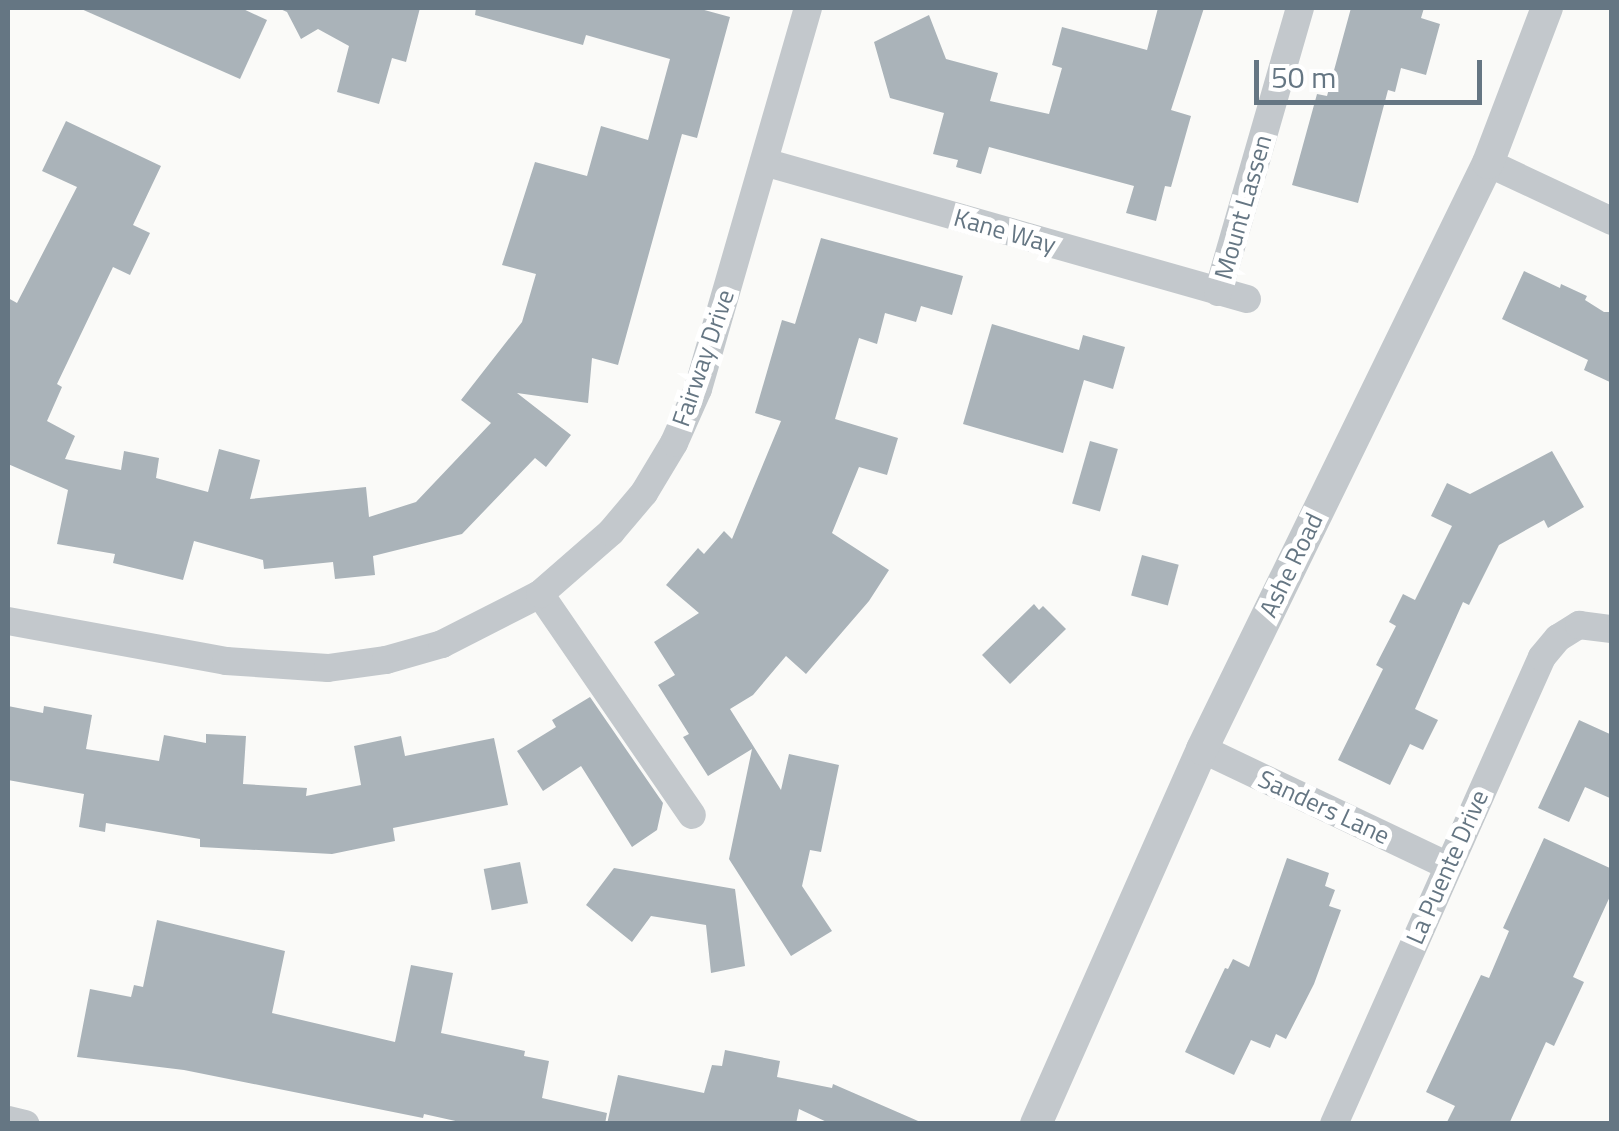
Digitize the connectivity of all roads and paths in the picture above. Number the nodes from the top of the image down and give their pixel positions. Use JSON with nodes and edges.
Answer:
{"nodes":[{"id":1,"x":808,"y":8,"type":"edge"},
{"id":2,"x":1300,"y":8,"type":"edge"},
{"id":3,"x":1546,"y":8,"type":"edge"},
{"id":4,"x":764,"y":162,"type":"junction"},
{"id":5,"x":1488,"y":162,"type":"junction"},
{"id":6,"x":1612,"y":221,"type":"edge"},
{"id":7,"x":1218,"y":292,"type":"junction"},
{"id":8,"x":1247,"y":299,"type":"dead end"},
{"id":9,"x":540,"y":594,"type":"junction"},
{"id":10,"x":8,"y":621,"type":"edge"},
{"id":11,"x":1612,"y":629,"type":"edge"},
{"id":12,"x":1202,"y":749,"type":"junction"},
{"id":13,"x":692,"y":815,"type":"dead end"},
{"id":14,"x":1446,"y":865,"type":"junction"},
{"id":15,"x":8,"y":1120,"type":"edge"},
{"id":16,"x":26,"y":1124,"type":"edge"},
{"id":17,"x":1036,"y":1124,"type":"edge"},
{"id":18,"x":1334,"y":1124,"type":"edge"}],
"edges":[{"from":1,"to":4,"type":"street","name":"Fairway Drive"},
{"from":2,"to":7,"type":"street","name":"Mount Lassen"},
{"from":3,"to":5,"type":"street","name":"Ashe Road"},
{"from":4,"to":7,"type":"street","name":"Kane Way"},
{"from":4,"to":9,"type":"street","name":"Fairway Drive"},
{"from":5,"to":6,"type":"street"},
{"from":5,"to":12,"type":"street","name":"Ashe Road"},
{"from":7,"to":8,"type":"street","name":"Kane Way"},
{"from":9,"to":10,"type":"street","name":"Fairway Drive"},
{"from":9,"to":13,"type":"street"},
{"from":11,"to":14,"type":"street","name":"La Puente Drive"},
{"from":12,"to":14,"type":"street","name":"Sanders Lane"},
{"from":12,"to":17,"type":"street","name":"Ashe Road"},
{"from":14,"to":18,"type":"street","name":"La Puente Drive"},
{"from":15,"to":16,"type":"street"}]}
